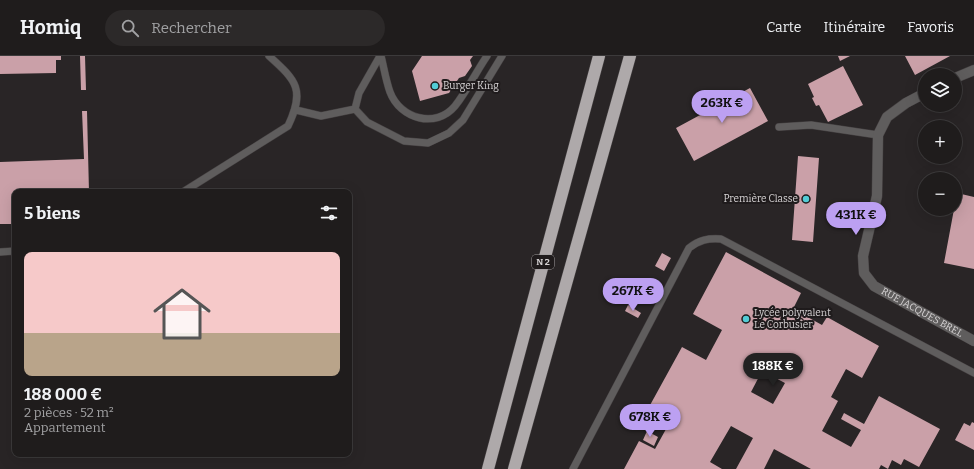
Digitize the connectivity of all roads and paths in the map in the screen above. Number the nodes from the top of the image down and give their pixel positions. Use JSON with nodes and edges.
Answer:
{"nodes":[{"id":1,"x":269,"y":56,"type":"edge"},
{"id":2,"x":380,"y":56,"type":"edge"},
{"id":3,"x":487,"y":56,"type":"edge"},
{"id":4,"x":502,"y":56,"type":"edge"},
{"id":5,"x":598,"y":56,"type":"edge"},
{"id":6,"x":630,"y":56,"type":"edge"},
{"id":7,"x":974,"y":70,"type":"edge"},
{"id":8,"x":962,"y":75,"type":"edge"},
{"id":9,"x":918,"y":97,"type":"edge"},
{"id":10,"x":355,"y":109,"type":"junction"},
{"id":11,"x":296,"y":110,"type":"junction"},
{"id":12,"x":779,"y":127,"type":"dead end"},
{"id":13,"x":878,"y":135,"type":"junction"},
{"id":14,"x":188,"y":189,"type":"edge"},
{"id":15,"x":12,"y":251,"type":"edge"},
{"id":16,"x":0,"y":252,"type":"edge"},
{"id":17,"x":973,"y":339,"type":"edge"},
{"id":18,"x":974,"y":373,"type":"edge"},
{"id":19,"x":488,"y":469,"type":"edge"},
{"id":20,"x":514,"y":469,"type":"edge"},
{"id":21,"x":573,"y":469,"type":"edge"}],
"edges":[{"from":1,"to":11,"type":"lane"},
{"from":2,"to":3,"type":"lane"},
{"from":2,"to":10,"type":"lane"},
{"from":4,"to":10,"type":"lane"},
{"from":5,"to":19,"type":"highway","number":"N 2"},
{"from":6,"to":20,"type":"highway"},
{"from":7,"to":8,"type":"street"},
{"from":9,"to":13,"type":"street","name":"RUE JACQUES BREL"},
{"from":10,"to":11,"type":"lane"},
{"from":11,"to":14,"type":"lane"},
{"from":12,"to":13,"type":"lane"},
{"from":13,"to":17,"type":"street","name":"RUE JACQUES BREL"},
{"from":15,"to":16,"type":"lane"},
{"from":18,"to":21,"type":"lane"}]}
